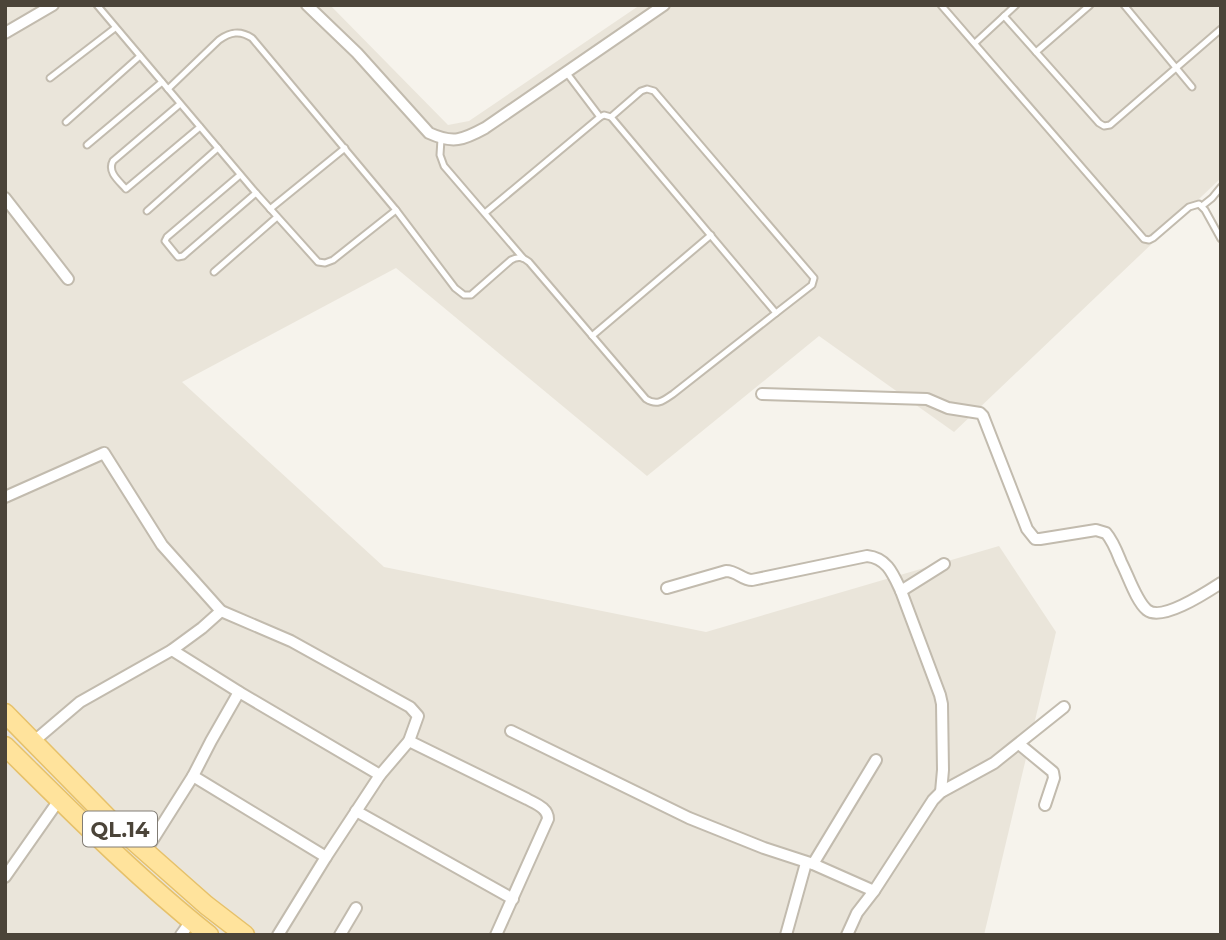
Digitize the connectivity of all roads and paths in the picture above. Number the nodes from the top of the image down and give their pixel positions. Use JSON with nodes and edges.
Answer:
{"nodes":[{"id":1,"x":53,"y":5,"type":"edge"},
{"id":2,"x":97,"y":5,"type":"edge"},
{"id":3,"x":307,"y":5,"type":"edge"},
{"id":4,"x":664,"y":5,"type":"edge"},
{"id":5,"x":941,"y":5,"type":"edge"},
{"id":6,"x":1016,"y":5,"type":"edge"},
{"id":7,"x":1090,"y":5,"type":"edge"},
{"id":8,"x":1124,"y":5,"type":"edge"},
{"id":9,"x":1004,"y":16,"type":"junction"},
{"id":10,"x":115,"y":28,"type":"junction"},
{"id":11,"x":1221,"y":29,"type":"edge"},
{"id":12,"x":5,"y":33,"type":"edge"},
{"id":13,"x":975,"y":43,"type":"junction"},
{"id":14,"x":1036,"y":52,"type":"junction"},
{"id":15,"x":140,"y":56,"type":"junction"},
{"id":16,"x":1177,"y":68,"type":"junction"},
{"id":17,"x":566,"y":72,"type":"junction"},
{"id":18,"x":50,"y":78,"type":"dead end"},
{"id":19,"x":162,"y":82,"type":"junction"},
{"id":20,"x":1192,"y":87,"type":"dead end"},
{"id":21,"x":168,"y":89,"type":"junction"},
{"id":22,"x":180,"y":104,"type":"junction"},
{"id":23,"x":600,"y":117,"type":"junction"},
{"id":24,"x":611,"y":117,"type":"junction"},
{"id":25,"x":66,"y":122,"type":"dead end"},
{"id":26,"x":200,"y":127,"type":"junction"},
{"id":27,"x":441,"y":139,"type":"junction"},
{"id":28,"x":87,"y":145,"type":"dead end"},
{"id":29,"x":218,"y":148,"type":"junction"},
{"id":30,"x":345,"y":148,"type":"junction"},
{"id":31,"x":240,"y":175,"type":"junction"},
{"id":32,"x":1221,"y":187,"type":"edge"},
{"id":33,"x":256,"y":193,"type":"junction"},
{"id":34,"x":5,"y":198,"type":"edge"},
{"id":35,"x":1202,"y":206,"type":"junction"},
{"id":36,"x":270,"y":209,"type":"junction"},
{"id":37,"x":396,"y":210,"type":"junction"},
{"id":38,"x":147,"y":211,"type":"dead end"},
{"id":39,"x":485,"y":213,"type":"junction"},
{"id":40,"x":277,"y":217,"type":"junction"},
{"id":41,"x":711,"y":235,"type":"junction"},
{"id":42,"x":1221,"y":239,"type":"edge"},
{"id":43,"x":523,"y":258,"type":"junction"},
{"id":44,"x":214,"y":272,"type":"dead end"},
{"id":45,"x":68,"y":279,"type":"dead end"},
{"id":46,"x":776,"y":313,"type":"junction"},
{"id":47,"x":592,"y":336,"type":"junction"},
{"id":48,"x":762,"y":394,"type":"dead end"},
{"id":49,"x":5,"y":497,"type":"edge"},
{"id":50,"x":944,"y":564,"type":"dead end"},
{"id":51,"x":1221,"y":583,"type":"edge"},
{"id":52,"x":667,"y":588,"type":"dead end"},
{"id":53,"x":901,"y":591,"type":"junction"},
{"id":54,"x":221,"y":611,"type":"junction"},
{"id":55,"x":172,"y":650,"type":"junction"},
{"id":56,"x":239,"y":692,"type":"junction"},
{"id":57,"x":1064,"y":706,"type":"dead end"},
{"id":58,"x":5,"y":713,"type":"edge"},
{"id":59,"x":511,"y":731,"type":"dead end"},
{"id":60,"x":409,"y":741,"type":"junction"},
{"id":61,"x":33,"y":742,"type":"junction"},
{"id":62,"x":1019,"y":744,"type":"junction"},
{"id":63,"x":5,"y":746,"type":"edge"},
{"id":64,"x":876,"y":760,"type":"dead end"},
{"id":65,"x":380,"y":775,"type":"junction"},
{"id":66,"x":192,"y":776,"type":"junction"},
{"id":67,"x":941,"y":792,"type":"junction"},
{"id":68,"x":60,"y":800,"type":"junction"},
{"id":69,"x":1045,"y":805,"type":"dead end"},
{"id":70,"x":356,"y":811,"type":"junction"},
{"id":71,"x":145,"y":852,"type":"junction"},
{"id":72,"x":326,"y":857,"type":"junction"},
{"id":73,"x":809,"y":864,"type":"junction"},
{"id":74,"x":5,"y":877,"type":"edge"},
{"id":75,"x":873,"y":891,"type":"junction"},
{"id":76,"x":513,"y":899,"type":"junction"},
{"id":77,"x":356,"y":908,"type":"dead end"},
{"id":78,"x":186,"y":928,"type":"edge"},
{"id":79,"x":209,"y":935,"type":"edge"},
{"id":80,"x":245,"y":935,"type":"edge"},
{"id":81,"x":278,"y":935,"type":"edge"},
{"id":82,"x":340,"y":935,"type":"edge"},
{"id":83,"x":496,"y":935,"type":"edge"},
{"id":84,"x":786,"y":935,"type":"edge"},
{"id":85,"x":847,"y":935,"type":"edge"}],
"edges":[{"from":1,"to":12,"type":"street"},
{"from":2,"to":10,"type":"lane"},
{"from":3,"to":27,"type":"street"},
{"from":4,"to":17,"type":"street"},
{"from":5,"to":13,"type":"lane"},
{"from":6,"to":9,"type":"lane"},
{"from":7,"to":14,"type":"lane"},
{"from":8,"to":16,"type":"lane"},
{"from":9,"to":13,"type":"lane"},
{"from":9,"to":14,"type":"lane"},
{"from":10,"to":15,"type":"lane"},
{"from":10,"to":18,"type":"lane"},
{"from":11,"to":16,"type":"lane"},
{"from":13,"to":35,"type":"lane"},
{"from":14,"to":16,"type":"lane"},
{"from":15,"to":19,"type":"lane"},
{"from":15,"to":25,"type":"lane"},
{"from":16,"to":20,"type":"lane"},
{"from":17,"to":23,"type":"lane"},
{"from":17,"to":27,"type":"street"},
{"from":19,"to":21,"type":"lane"},
{"from":19,"to":28,"type":"lane"},
{"from":21,"to":22,"type":"lane"},
{"from":21,"to":30,"type":"lane"},
{"from":22,"to":26,"type":"lane"},
{"from":22,"to":26,"type":"lane"},
{"from":23,"to":24,"type":"lane"},
{"from":23,"to":39,"type":"lane"},
{"from":24,"to":41,"type":"lane"},
{"from":24,"to":46,"type":"lane"},
{"from":26,"to":29,"type":"lane"},
{"from":27,"to":39,"type":"lane"},
{"from":29,"to":31,"type":"lane"},
{"from":29,"to":38,"type":"lane"},
{"from":30,"to":36,"type":"lane"},
{"from":30,"to":37,"type":"lane"},
{"from":31,"to":33,"type":"lane"},
{"from":31,"to":33,"type":"lane"},
{"from":32,"to":35,"type":"lane"},
{"from":33,"to":36,"type":"lane"},
{"from":34,"to":45,"type":"street"},
{"from":35,"to":42,"type":"lane"},
{"from":36,"to":40,"type":"lane"},
{"from":37,"to":40,"type":"lane"},
{"from":37,"to":43,"type":"lane"},
{"from":39,"to":43,"type":"lane"},
{"from":40,"to":44,"type":"lane"},
{"from":41,"to":46,"type":"lane"},
{"from":41,"to":47,"type":"lane"},
{"from":43,"to":47,"type":"lane"},
{"from":46,"to":47,"type":"lane"},
{"from":48,"to":51,"type":"street"},
{"from":49,"to":54,"type":"street"},
{"from":50,"to":53,"type":"street"},
{"from":52,"to":53,"type":"street"},
{"from":53,"to":67,"type":"street"},
{"from":54,"to":55,"type":"street"},
{"from":54,"to":60,"type":"street"},
{"from":55,"to":56,"type":"street"},
{"from":55,"to":61,"type":"street"},
{"from":56,"to":65,"type":"street"},
{"from":56,"to":66,"type":"street"},
{"from":57,"to":62,"type":"street"},
{"from":58,"to":61,"type":"main road","number":"QL.14"},
{"from":59,"to":73,"type":"street"},
{"from":60,"to":65,"type":"street"},
{"from":60,"to":76,"type":"street"},
{"from":61,"to":71,"type":"main road","number":"QL.14"},
{"from":62,"to":67,"type":"street"},
{"from":62,"to":69,"type":"street"},
{"from":63,"to":68,"type":"main road","number":"QL.14"},
{"from":64,"to":73,"type":"street"},
{"from":65,"to":70,"type":"street"},
{"from":66,"to":71,"type":"street"},
{"from":66,"to":72,"type":"street"},
{"from":67,"to":75,"type":"street"},
{"from":68,"to":74,"type":"street"},
{"from":68,"to":78,"type":"main road","number":"QL.14"},
{"from":70,"to":72,"type":"street"},
{"from":70,"to":76,"type":"street"},
{"from":71,"to":80,"type":"main road","number":"QL.14"},
{"from":72,"to":81,"type":"street"},
{"from":73,"to":75,"type":"street"},
{"from":73,"to":84,"type":"street"},
{"from":75,"to":85,"type":"street"},
{"from":76,"to":83,"type":"street"},
{"from":77,"to":82,"type":"street"},
{"from":78,"to":79,"type":"main road","number":"QL.14"}]}
